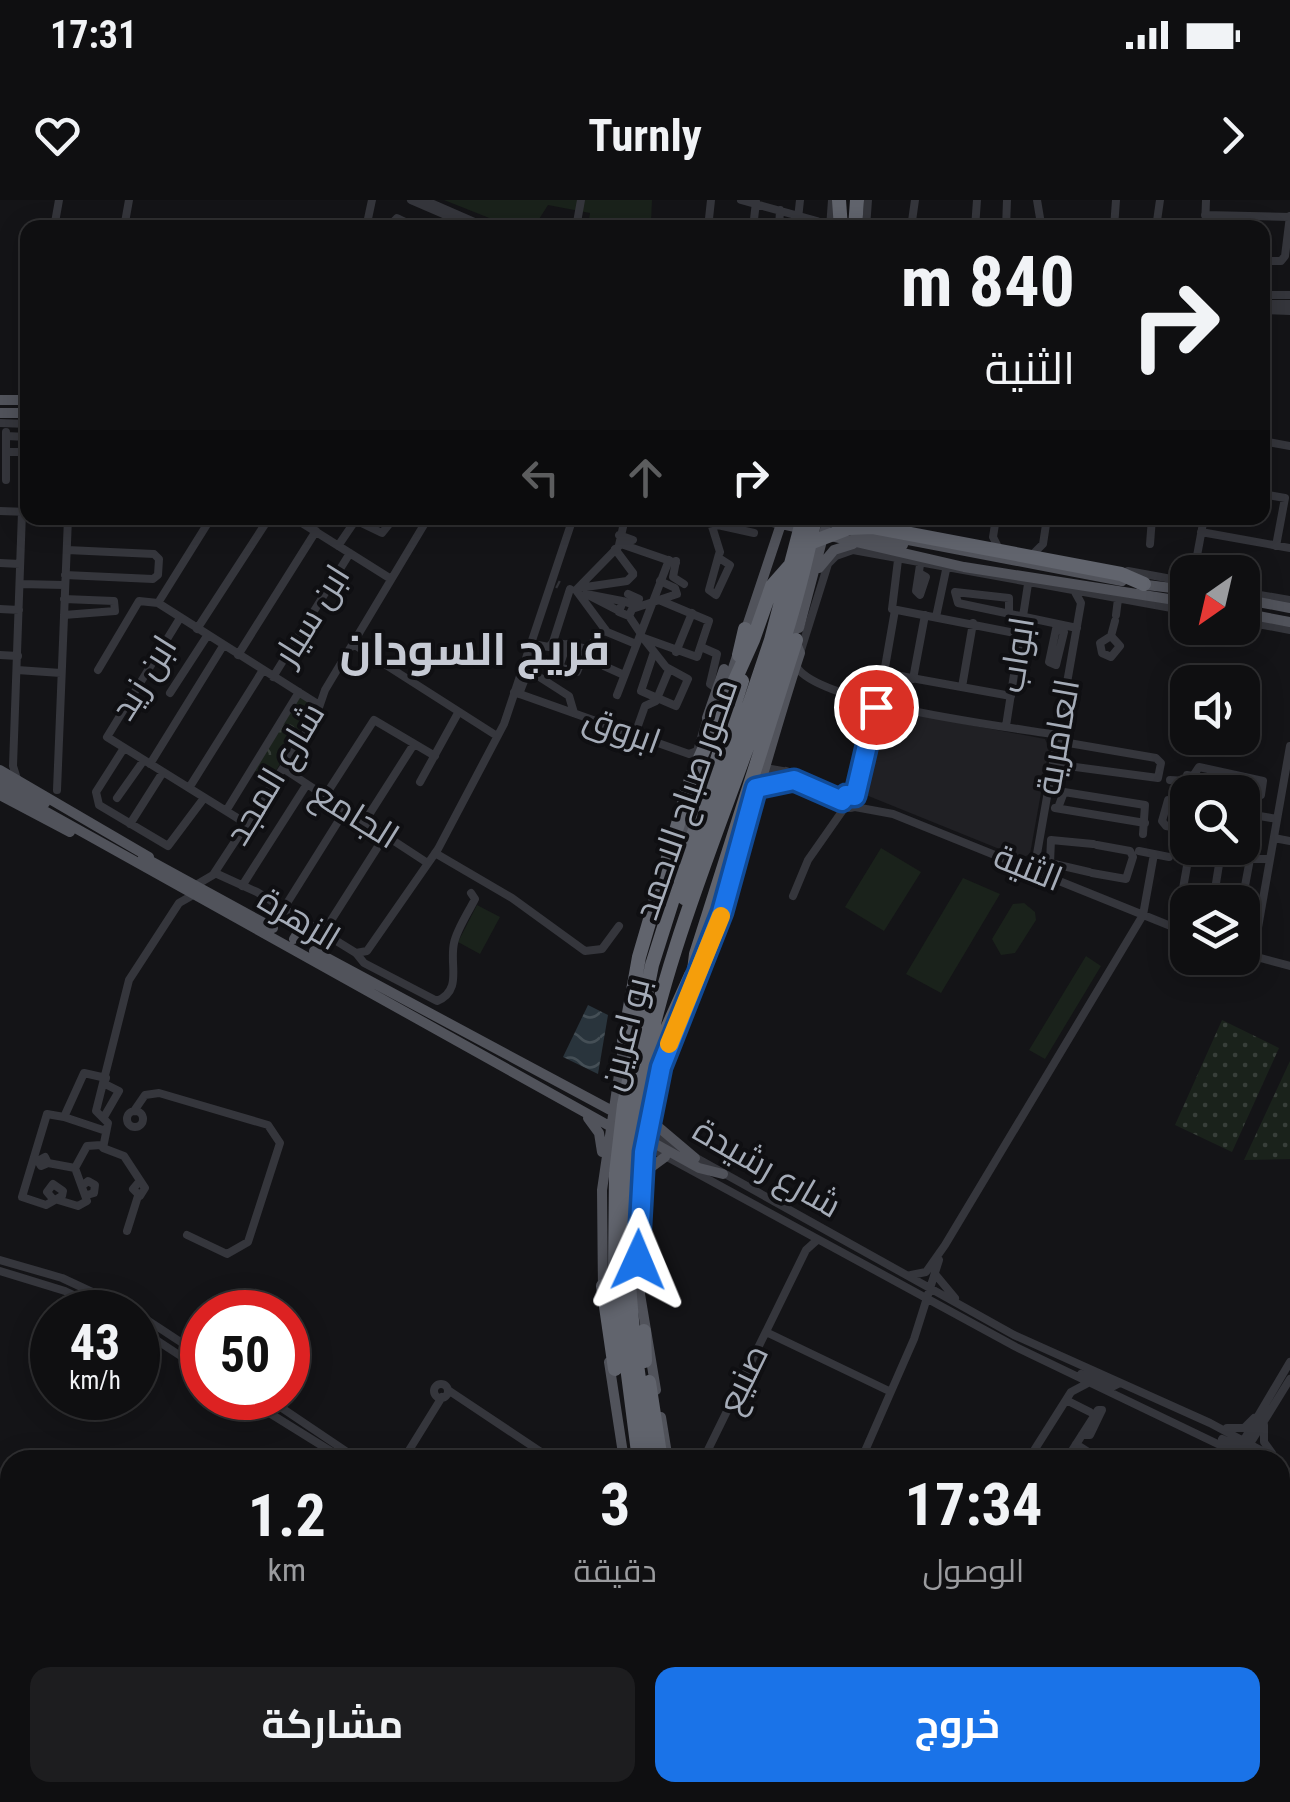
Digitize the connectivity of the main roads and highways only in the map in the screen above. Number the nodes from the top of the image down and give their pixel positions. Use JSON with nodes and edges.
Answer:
{"nodes":[{"id":1,"x":762,"y":525,"type":"edge"},
{"id":2,"x":805,"y":525,"type":"edge"},
{"id":3,"x":808,"y":525,"type":"edge"},
{"id":4,"x":809,"y":525,"type":"edge"},
{"id":5,"x":816,"y":525,"type":"edge"},
{"id":6,"x":821,"y":525,"type":"edge"},
{"id":7,"x":828,"y":525,"type":"edge"},
{"id":8,"x":858,"y":525,"type":"edge"},
{"id":9,"x":901,"y":531,"type":"junction"},
{"id":10,"x":873,"y":532,"type":"junction"},
{"id":11,"x":858,"y":543,"type":"junction"},
{"id":12,"x":774,"y":548,"type":"junction"},
{"id":13,"x":768,"y":569,"type":"junction"},
{"id":14,"x":810,"y":570,"type":"junction"},
{"id":15,"x":1057,"y":576,"type":"junction"},
{"id":16,"x":795,"y":579,"type":"junction"},
{"id":17,"x":1170,"y":583,"type":"edge"},
{"id":18,"x":1144,"y":584,"type":"junction"},
{"id":19,"x":1072,"y":591,"type":"road end"},
{"id":20,"x":1119,"y":595,"type":"junction"},
{"id":21,"x":1104,"y":596,"type":"road end"},
{"id":22,"x":1260,"y":597,"type":"edge"},
{"id":23,"x":1274,"y":598,"type":"road end"},
{"id":24,"x":1170,"y":600,"type":"edge"},
{"id":25,"x":1260,"y":600,"type":"edge"},
{"id":26,"x":1290,"y":608,"type":"edge"},
{"id":27,"x":1260,"y":620,"type":"edge"},
{"id":28,"x":1289,"y":624,"type":"edge"},
{"id":29,"x":749,"y":636,"type":"junction"},
{"id":30,"x":793,"y":643,"type":"junction"},
{"id":31,"x":757,"y":717,"type":"junction"},
{"id":32,"x":721,"y":720,"type":"junction"},
{"id":33,"x":4,"y":771,"type":"edge"},
{"id":34,"x":755,"y":781,"type":"junction"},
{"id":35,"x":0,"y":786,"type":"edge"},
{"id":36,"x":0,"y":795,"type":"edge"},
{"id":37,"x":141,"y":863,"type":"junction"},
{"id":38,"x":158,"y":864,"type":"junction"},
{"id":39,"x":197,"y":890,"type":"junction"},
{"id":40,"x":657,"y":898,"type":"junction"},
{"id":41,"x":305,"y":921,"type":"road end"},
{"id":42,"x":294,"y":940,"type":"junction"},
{"id":43,"x":692,"y":987,"type":"joint"},
{"id":44,"x":638,"y":999,"type":"junction"},
{"id":45,"x":631,"y":1041,"type":"junction"},
{"id":46,"x":668,"y":1047,"type":"junction"},
{"id":47,"x":479,"y":1052,"type":"junction"},
{"id":48,"x":516,"y":1072,"type":"junction"},
{"id":49,"x":617,"y":1082,"type":"junction"},
{"id":50,"x":585,"y":1096,"type":"junction"},
{"id":51,"x":654,"y":1096,"type":"junction"},
{"id":52,"x":631,"y":1126,"type":"junction"},
{"id":53,"x":665,"y":1157,"type":"road end"},
{"id":54,"x":695,"y":1158,"type":"road end"},
{"id":55,"x":723,"y":1174,"type":"road end"},
{"id":56,"x":621,"y":1195,"type":"junction"},
{"id":57,"x":638,"y":1260,"type":"junction"},
{"id":58,"x":602,"y":1286,"type":"joint"},
{"id":59,"x":644,"y":1331,"type":"joint"},
{"id":60,"x":626,"y":1450,"type":"edge"},
{"id":61,"x":638,"y":1450,"type":"edge"},
{"id":62,"x":650,"y":1450,"type":"edge"},
{"id":63,"x":663,"y":1450,"type":"edge"}],
"edges":[{"from":1,"to":12,"type":"main road"},
{"from":2,"to":12,"type":"main road"},
{"from":3,"to":16,"type":"highway"},
{"from":4,"to":14,"type":"main road"},
{"from":5,"to":11,"type":"main road"},
{"from":6,"to":15,"type":"main road"},
{"from":7,"to":10,"type":"main road"},
{"from":8,"to":10,"type":"main road"},
{"from":9,"to":10,"type":"main road"},
{"from":9,"to":15,"type":"main road"},
{"from":9,"to":18,"type":"highway"},
{"from":9,"to":29,"type":"highway"},
{"from":11,"to":14,"type":"main road"},
{"from":11,"to":15,"type":"main road"},
{"from":12,"to":13,"type":"main road","name":"بو اعرين"},
{"from":13,"to":14,"type":"main road"},
{"from":13,"to":29,"type":"main road","name":"بو اعرين"},
{"from":14,"to":30,"type":"main road"},
{"from":15,"to":18,"type":"main road"},
{"from":15,"to":19,"type":"main road"},
{"from":15,"to":20,"type":"main road"},
{"from":16,"to":30,"type":"highway"},
{"from":16,"to":40,"type":"highway"},
{"from":16,"to":45,"type":"highway","name":"محور صباح الاحمد"},
{"from":17,"to":18,"type":"main road"},
{"from":20,"to":21,"type":"main road"},
{"from":20,"to":24,"type":"main road"},
{"from":22,"to":23,"type":"main road"},
{"from":25,"to":26,"type":"main road"},
{"from":27,"to":28,"type":"main road"},
{"from":29,"to":32,"type":"main road","name":"بو اعرين"},
{"from":29,"to":32,"type":"main road"},
{"from":29,"to":40,"type":"highway"},
{"from":29,"to":44,"type":"highway"},
{"from":29,"to":44,"type":"highway","name":"بو اعرين"},
{"from":30,"to":31,"type":"highway","name":"بو اعرين"},
{"from":30,"to":34,"type":"highway"},
{"from":30,"to":34,"type":"main road","name":"بو اعرين"},
{"from":31,"to":46,"type":"highway"},
{"from":31,"to":52,"type":"highway","name":"بو اعرين"},
{"from":32,"to":44,"type":"main road","name":"بو اعرين"},
{"from":33,"to":38,"type":"main road","name":"شارع رشيدة"},
{"from":33,"to":38,"type":"main road"},
{"from":34,"to":43,"type":"highway"},
{"from":34,"to":52,"type":"highway"},
{"from":35,"to":37,"type":"main road","name":"شارع رشيدة"},
{"from":36,"to":37,"type":"main road"},
{"from":37,"to":39,"type":"main road","name":"شارع رشيدة"},
{"from":38,"to":39,"type":"main road","name":"شارع رشيدة"},
{"from":39,"to":42,"type":"main road","name":"شارع رشيدة"},
{"from":39,"to":47,"type":"main road","name":"شارع رشيدة"},
{"from":40,"to":45,"type":"highway"},
{"from":41,"to":42,"type":"main road"},
{"from":42,"to":50,"type":"main road","name":"شارع رشيدة"},
{"from":43,"to":46,"type":"main road","name":"بو اعرين"},
{"from":44,"to":45,"type":"highway","name":"بو اعرين"},
{"from":44,"to":51,"type":"main road"},
{"from":45,"to":49,"type":"main road","name":"بو اعرين"},
{"from":45,"to":56,"type":"highway","name":"بو اعرين"},
{"from":46,"to":51,"type":"main road","name":"بو اعرين"},
{"from":47,"to":48,"type":"main road","name":"شارع رشيدة"},
{"from":47,"to":52,"type":"main road"},
{"from":48,"to":52,"type":"main road","name":"شارع رشيدة"},
{"from":48,"to":56,"type":"main road"},
{"from":49,"to":50,"type":"main road"},
{"from":49,"to":52,"type":"main road","name":"بو اعرين"},
{"from":50,"to":52,"type":"main road","name":"شارع رشيدة"},
{"from":51,"to":52,"type":"main road","name":"بو اعرين"},
{"from":52,"to":54,"type":"main road"},
{"from":52,"to":55,"type":"main road"},
{"from":52,"to":56,"type":"highway","name":"بو اعرين"},
{"from":52,"to":56,"type":"main road","name":"بو اعرين"},
{"from":52,"to":56,"type":"main road"},
{"from":52,"to":57,"type":"main road"},
{"from":53,"to":56,"type":"main road"},
{"from":56,"to":57,"type":"main road","name":"بو اعرين"},
{"from":56,"to":58,"type":"main road"},
{"from":56,"to":61,"type":"highway","name":"بو اعرين"},
{"from":56,"to":62,"type":"highway","name":"بو اعرين"},
{"from":57,"to":59,"type":"main road","name":"بو اعرين"},
{"from":58,"to":60,"type":"highway"},
{"from":59,"to":63,"type":"highway"}]}
